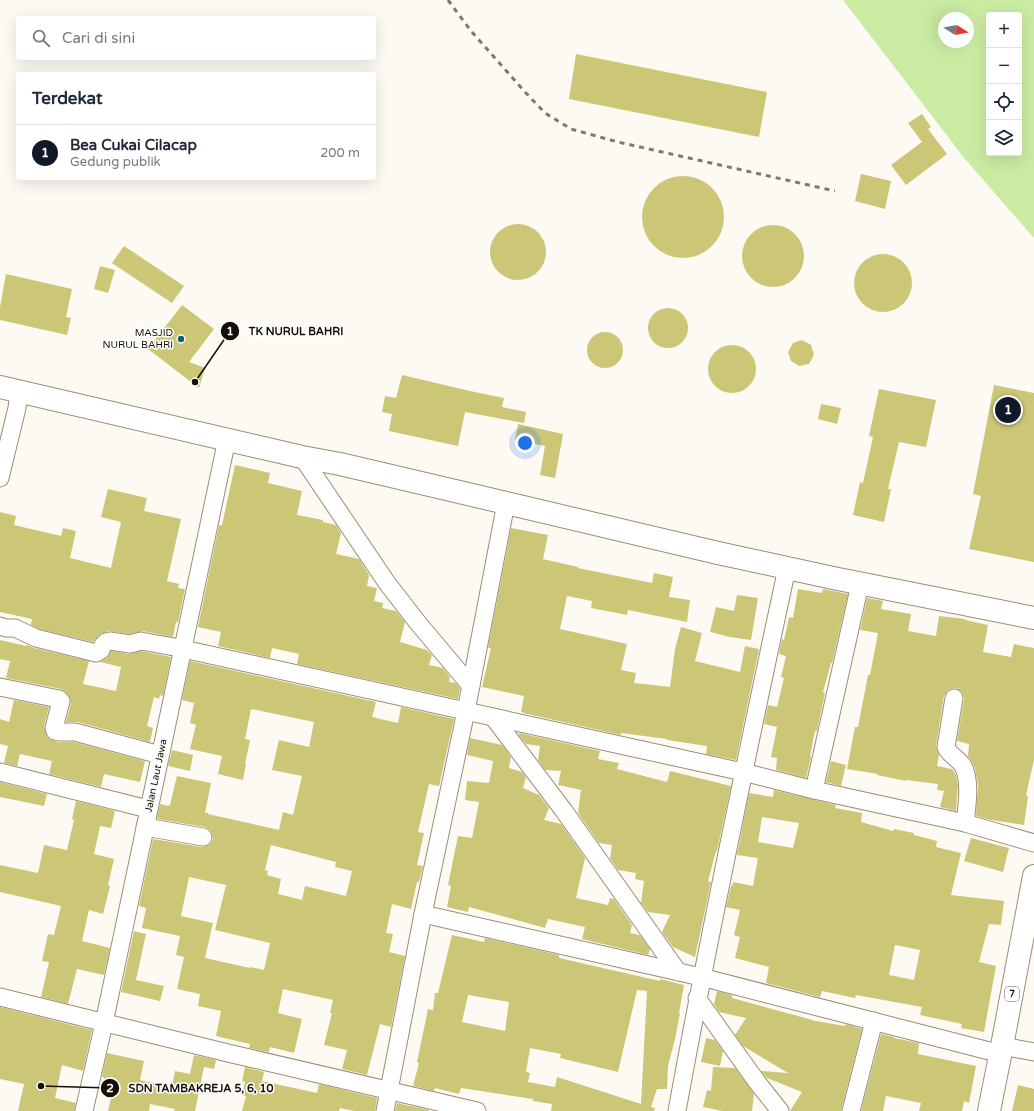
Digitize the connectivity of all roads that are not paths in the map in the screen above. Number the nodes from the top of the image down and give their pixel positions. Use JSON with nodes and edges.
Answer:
{"nodes":[{"id":1,"x":9,"y":389,"type":"edge"},
{"id":2,"x":227,"y":440,"type":"junction"},
{"id":3,"x":302,"y":457,"type":"junction"},
{"id":4,"x":0,"y":478,"type":"edge"},
{"id":5,"x":506,"y":502,"type":"junction"},
{"id":6,"x":787,"y":568,"type":"junction"},
{"id":7,"x":860,"y":584,"type":"junction"},
{"id":8,"x":1034,"y":618,"type":"edge"},
{"id":9,"x":0,"y":626,"type":"edge"},
{"id":10,"x":182,"y":650,"type":"junction"},
{"id":11,"x":471,"y":686,"type":"junction"},
{"id":12,"x":0,"y":687,"type":"edge"},
{"id":13,"x":954,"y":698,"type":"dead end"},
{"id":14,"x":466,"y":711,"type":"junction"},
{"id":15,"x":493,"y":717,"type":"junction"},
{"id":16,"x":160,"y":755,"type":"junction"},
{"id":17,"x":0,"y":772,"type":"edge"},
{"id":18,"x":743,"y":772,"type":"junction"},
{"id":19,"x":814,"y":790,"type":"junction"},
{"id":20,"x":148,"y":809,"type":"junction"},
{"id":21,"x":965,"y":823,"type":"junction"},
{"id":22,"x":145,"y":827,"type":"junction"},
{"id":23,"x":203,"y":837,"type":"dead end"},
{"id":24,"x":1034,"y":842,"type":"edge"},
{"id":25,"x":1034,"y":876,"type":"edge"},
{"id":26,"x":423,"y":914,"type":"junction"},
{"id":27,"x":1029,"y":930,"type":"edge"},
{"id":28,"x":678,"y":972,"type":"junction"},
{"id":29,"x":702,"y":977,"type":"junction"},
{"id":30,"x":0,"y":998,"type":"edge"},
{"id":31,"x":697,"y":998,"type":"junction"},
{"id":32,"x":874,"y":1021,"type":"junction"},
{"id":33,"x":104,"y":1023,"type":"junction"},
{"id":34,"x":1002,"y":1050,"type":"junction"},
{"id":35,"x":1034,"y":1052,"type":"edge"},
{"id":36,"x":389,"y":1091,"type":"junction"},
{"id":37,"x":84,"y":1111,"type":"edge"},
{"id":38,"x":385,"y":1111,"type":"edge"},
{"id":39,"x":477,"y":1111,"type":"edge"},
{"id":40,"x":677,"y":1111,"type":"edge"},
{"id":41,"x":780,"y":1111,"type":"edge"},
{"id":42,"x":851,"y":1111,"type":"edge"},
{"id":43,"x":989,"y":1111,"type":"edge"}],
"edges":[{"from":1,"to":2,"type":"main road"},
{"from":1,"to":4,"type":"street"},
{"from":2,"to":3,"type":"main road"},
{"from":2,"to":10,"type":"street","name":"Jalan Laut Jawa"},
{"from":3,"to":5,"type":"main road"},
{"from":3,"to":11,"type":"street"},
{"from":5,"to":6,"type":"main road"},
{"from":5,"to":11,"type":"street"},
{"from":6,"to":7,"type":"main road"},
{"from":6,"to":18,"type":"street"},
{"from":7,"to":8,"type":"main road"},
{"from":7,"to":19,"type":"street"},
{"from":9,"to":10,"type":"street"},
{"from":10,"to":14,"type":"street"},
{"from":10,"to":16,"type":"street","name":"Jalan Laut Jawa"},
{"from":11,"to":14,"type":"street"},
{"from":12,"to":16,"type":"street"},
{"from":13,"to":21,"type":"street"},
{"from":14,"to":15,"type":"street"},
{"from":14,"to":26,"type":"street"},
{"from":15,"to":18,"type":"street"},
{"from":15,"to":28,"type":"street"},
{"from":16,"to":20,"type":"street","name":"Jalan Laut Jawa"},
{"from":17,"to":20,"type":"street"},
{"from":18,"to":19,"type":"street"},
{"from":18,"to":29,"type":"street"},
{"from":19,"to":21,"type":"street"},
{"from":20,"to":22,"type":"street","name":"Jalan Laut Jawa"},
{"from":21,"to":24,"type":"street"},
{"from":22,"to":23,"type":"street"},
{"from":22,"to":33,"type":"street","name":"Jalan Laut Jawa"},
{"from":25,"to":27,"type":"main road","number":"7"},
{"from":26,"to":28,"type":"street"},
{"from":26,"to":36,"type":"street"},
{"from":27,"to":34,"type":"main road","number":"7"},
{"from":28,"to":29,"type":"street"},
{"from":29,"to":31,"type":"street"},
{"from":29,"to":32,"type":"street"},
{"from":30,"to":33,"type":"street"},
{"from":31,"to":40,"type":"street"},
{"from":31,"to":41,"type":"street"},
{"from":32,"to":34,"type":"street"},
{"from":32,"to":42,"type":"street"},
{"from":33,"to":36,"type":"street"},
{"from":33,"to":37,"type":"street","name":"Jalan Laut Jawa"},
{"from":34,"to":35,"type":"street"},
{"from":34,"to":43,"type":"main road","number":"7"},
{"from":36,"to":38,"type":"street"},
{"from":36,"to":39,"type":"street"}]}
